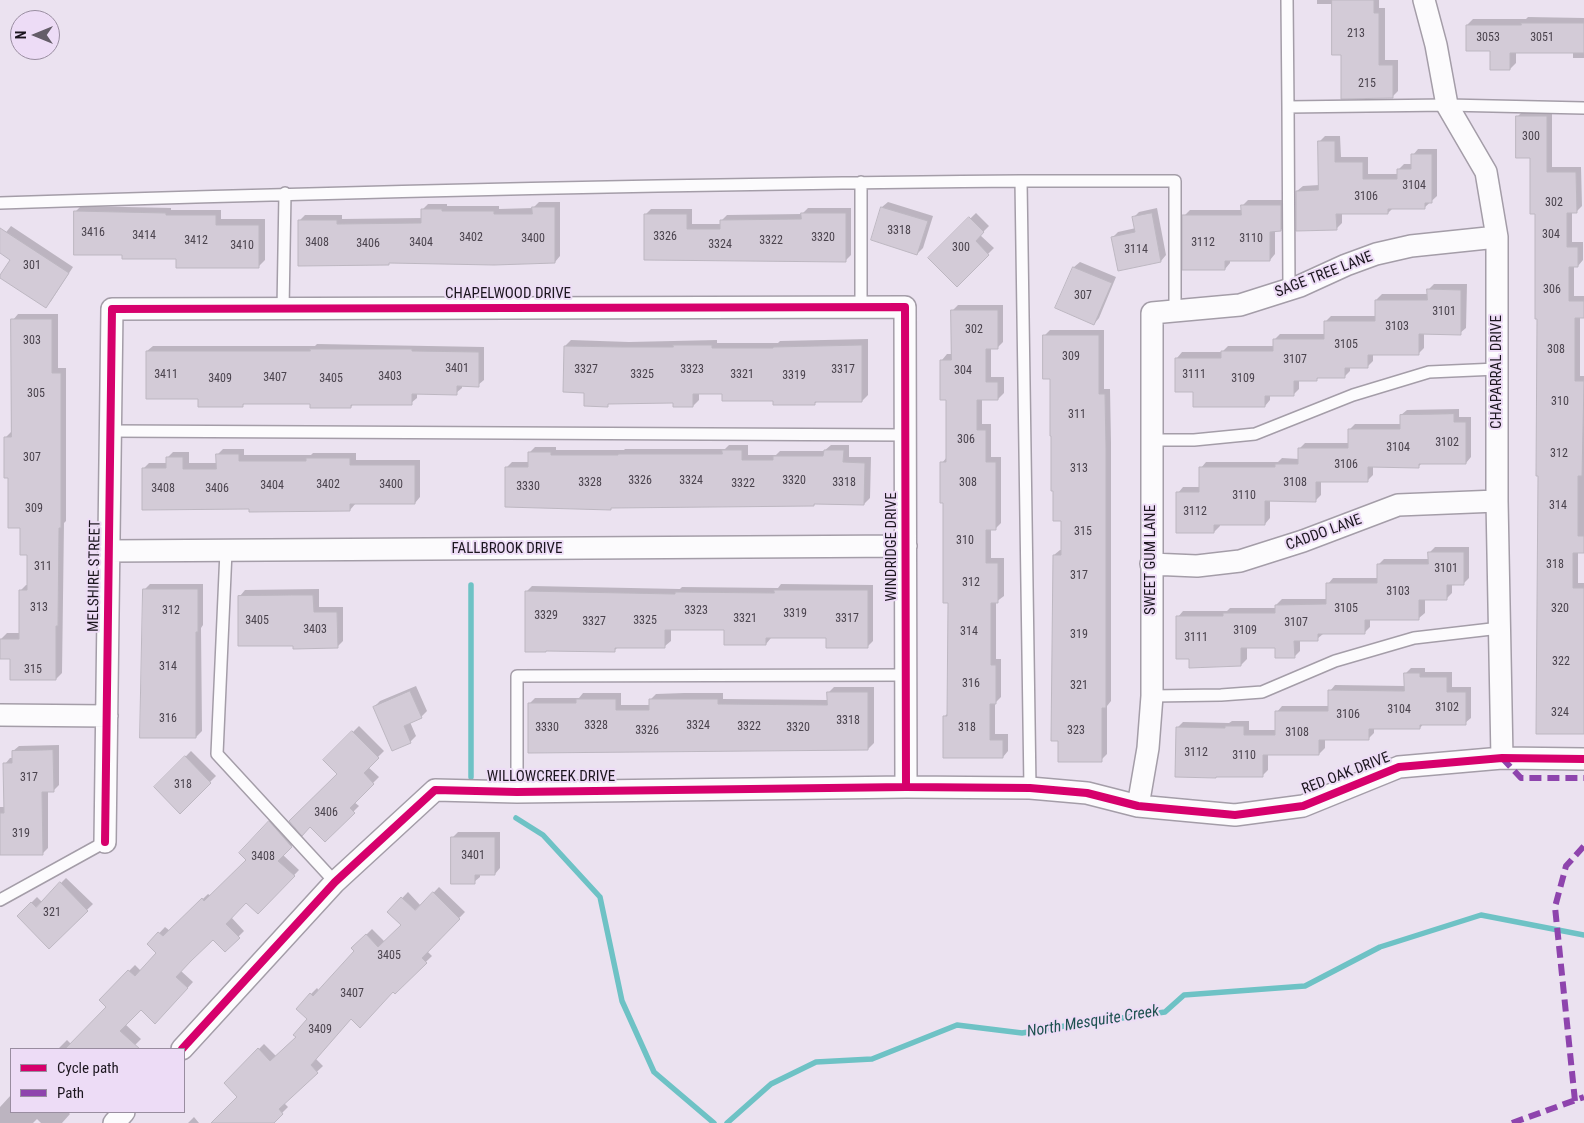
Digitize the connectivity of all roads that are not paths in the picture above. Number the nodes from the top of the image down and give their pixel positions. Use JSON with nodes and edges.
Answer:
{"nodes":[{"id":1,"x":1287,"y":0,"type":"edge"},
{"id":2,"x":1424,"y":0,"type":"edge"},
{"id":3,"x":1446,"y":105,"type":"junction"},
{"id":4,"x":1288,"y":107,"type":"junction"},
{"id":5,"x":1584,"y":108,"type":"edge"},
{"id":6,"x":1022,"y":180,"type":"junction"},
{"id":7,"x":861,"y":182,"type":"junction"},
{"id":8,"x":285,"y":194,"type":"junction"},
{"id":9,"x":0,"y":203,"type":"edge"},
{"id":10,"x":1497,"y":237,"type":"junction"},
{"id":11,"x":1289,"y":289,"type":"junction"},
{"id":12,"x":861,"y":307,"type":"junction"},
{"id":13,"x":905,"y":307,"type":"joint"},
{"id":14,"x":112,"y":309,"type":"joint"},
{"id":15,"x":283,"y":309,"type":"junction"},
{"id":16,"x":1175,"y":311,"type":"junction"},
{"id":17,"x":1152,"y":313,"type":"joint"},
{"id":18,"x":1497,"y":369,"type":"junction"},
{"id":19,"x":111,"y":431,"type":"junction"},
{"id":20,"x":905,"y":435,"type":"junction"},
{"id":21,"x":1151,"y":440,"type":"junction"},
{"id":22,"x":1497,"y":501,"type":"junction"},
{"id":23,"x":906,"y":546,"type":"junction"},
{"id":24,"x":109,"y":551,"type":"junction"},
{"id":25,"x":226,"y":551,"type":"junction"},
{"id":26,"x":1151,"y":564,"type":"junction"},
{"id":27,"x":1500,"y":628,"type":"junction"},
{"id":28,"x":906,"y":674,"type":"junction"},
{"id":29,"x":1152,"y":696,"type":"junction"},
{"id":30,"x":0,"y":714,"type":"edge"},
{"id":31,"x":107,"y":716,"type":"junction"},
{"id":32,"x":1502,"y":758,"type":"junction"},
{"id":33,"x":1584,"y":759,"type":"edge"},
{"id":34,"x":906,"y":787,"type":"junction"},
{"id":35,"x":1030,"y":788,"type":"junction"},
{"id":36,"x":517,"y":792,"type":"junction"},
{"id":37,"x":1138,"y":806,"type":"junction"},
{"id":38,"x":106,"y":842,"type":"joint"},
{"id":39,"x":335,"y":882,"type":"junction"},
{"id":40,"x":0,"y":900,"type":"edge"},
{"id":41,"x":183,"y":1048,"type":"edge"},
{"id":42,"x":123,"y":1113,"type":"edge"},
{"id":43,"x":114,"y":1123,"type":"edge"}],
"edges":[{"from":1,"to":4,"type":"lane"},
{"from":2,"to":3,"type":"street","name":"CHAPARRAL DRIVE"},
{"from":3,"to":4,"type":"lane"},
{"from":3,"to":5,"type":"lane"},
{"from":3,"to":10,"type":"street","name":"CHAPARRAL DRIVE"},
{"from":4,"to":11,"type":"lane"},
{"from":6,"to":7,"type":"lane"},
{"from":6,"to":16,"type":"lane"},
{"from":6,"to":35,"type":"lane"},
{"from":7,"to":8,"type":"lane"},
{"from":7,"to":12,"type":"lane"},
{"from":8,"to":9,"type":"lane"},
{"from":8,"to":15,"type":"lane"},
{"from":10,"to":11,"type":"street","name":"SAGE TREE LANE"},
{"from":10,"to":18,"type":"street","name":"CHAPARRAL DRIVE"},
{"from":11,"to":16,"type":"street","name":"SAGE TREE LANE"},
{"from":12,"to":13,"type":"street","name":"CHAPELWOOD DRIVE"},
{"from":12,"to":15,"type":"street","name":"CHAPELWOOD DRIVE"},
{"from":13,"to":20,"type":"street","name":"WINDRIDGE DRIVE"},
{"from":14,"to":15,"type":"street","name":"CHAPELWOOD DRIVE"},
{"from":14,"to":19,"type":"street","name":"MELSHIRE STREET"},
{"from":16,"to":17,"type":"street","name":"SAGE TREE LANE"},
{"from":17,"to":21,"type":"street","name":"SWEET GUM LANE"},
{"from":18,"to":21,"type":"lane"},
{"from":18,"to":22,"type":"street","name":"CHAPARRAL DRIVE"},
{"from":19,"to":20,"type":"lane"},
{"from":19,"to":24,"type":"street","name":"MELSHIRE STREET"},
{"from":20,"to":23,"type":"street","name":"WINDRIDGE DRIVE"},
{"from":21,"to":26,"type":"street","name":"SWEET GUM LANE"},
{"from":22,"to":26,"type":"street","name":"CADDO LANE"},
{"from":22,"to":27,"type":"street","name":"CHAPARRAL DRIVE"},
{"from":23,"to":25,"type":"street","name":"FALLBROOK DRIVE"},
{"from":23,"to":28,"type":"street","name":"WINDRIDGE DRIVE"},
{"from":24,"to":25,"type":"street","name":"FALLBROOK DRIVE"},
{"from":24,"to":31,"type":"street","name":"MELSHIRE STREET"},
{"from":25,"to":39,"type":"lane"},
{"from":26,"to":29,"type":"street","name":"SWEET GUM LANE"},
{"from":27,"to":29,"type":"lane"},
{"from":27,"to":32,"type":"street","name":"CHAPARRAL DRIVE"},
{"from":28,"to":34,"type":"street","name":"WINDRIDGE DRIVE"},
{"from":28,"to":36,"type":"lane"},
{"from":29,"to":37,"type":"street","name":"SWEET GUM LANE"},
{"from":30,"to":31,"type":"street"},
{"from":31,"to":38,"type":"street","name":"MELSHIRE STREET"},
{"from":32,"to":33,"type":"street","name":"RED OAK DRIVE"},
{"from":32,"to":37,"type":"street","name":"RED OAK DRIVE"},
{"from":34,"to":35,"type":"street","name":"WILLOWCREEK DRIVE"},
{"from":34,"to":36,"type":"street","name":"WILLOWCREEK DRIVE"},
{"from":35,"to":37,"type":"street","name":"RED OAK DRIVE"},
{"from":36,"to":39,"type":"street","name":"WILLOWCREEK DRIVE"},
{"from":38,"to":40,"type":"lane"},
{"from":39,"to":41,"type":"street","name":"WILLOWCREEK DRIVE"},
{"from":42,"to":43,"type":"street"}]}
